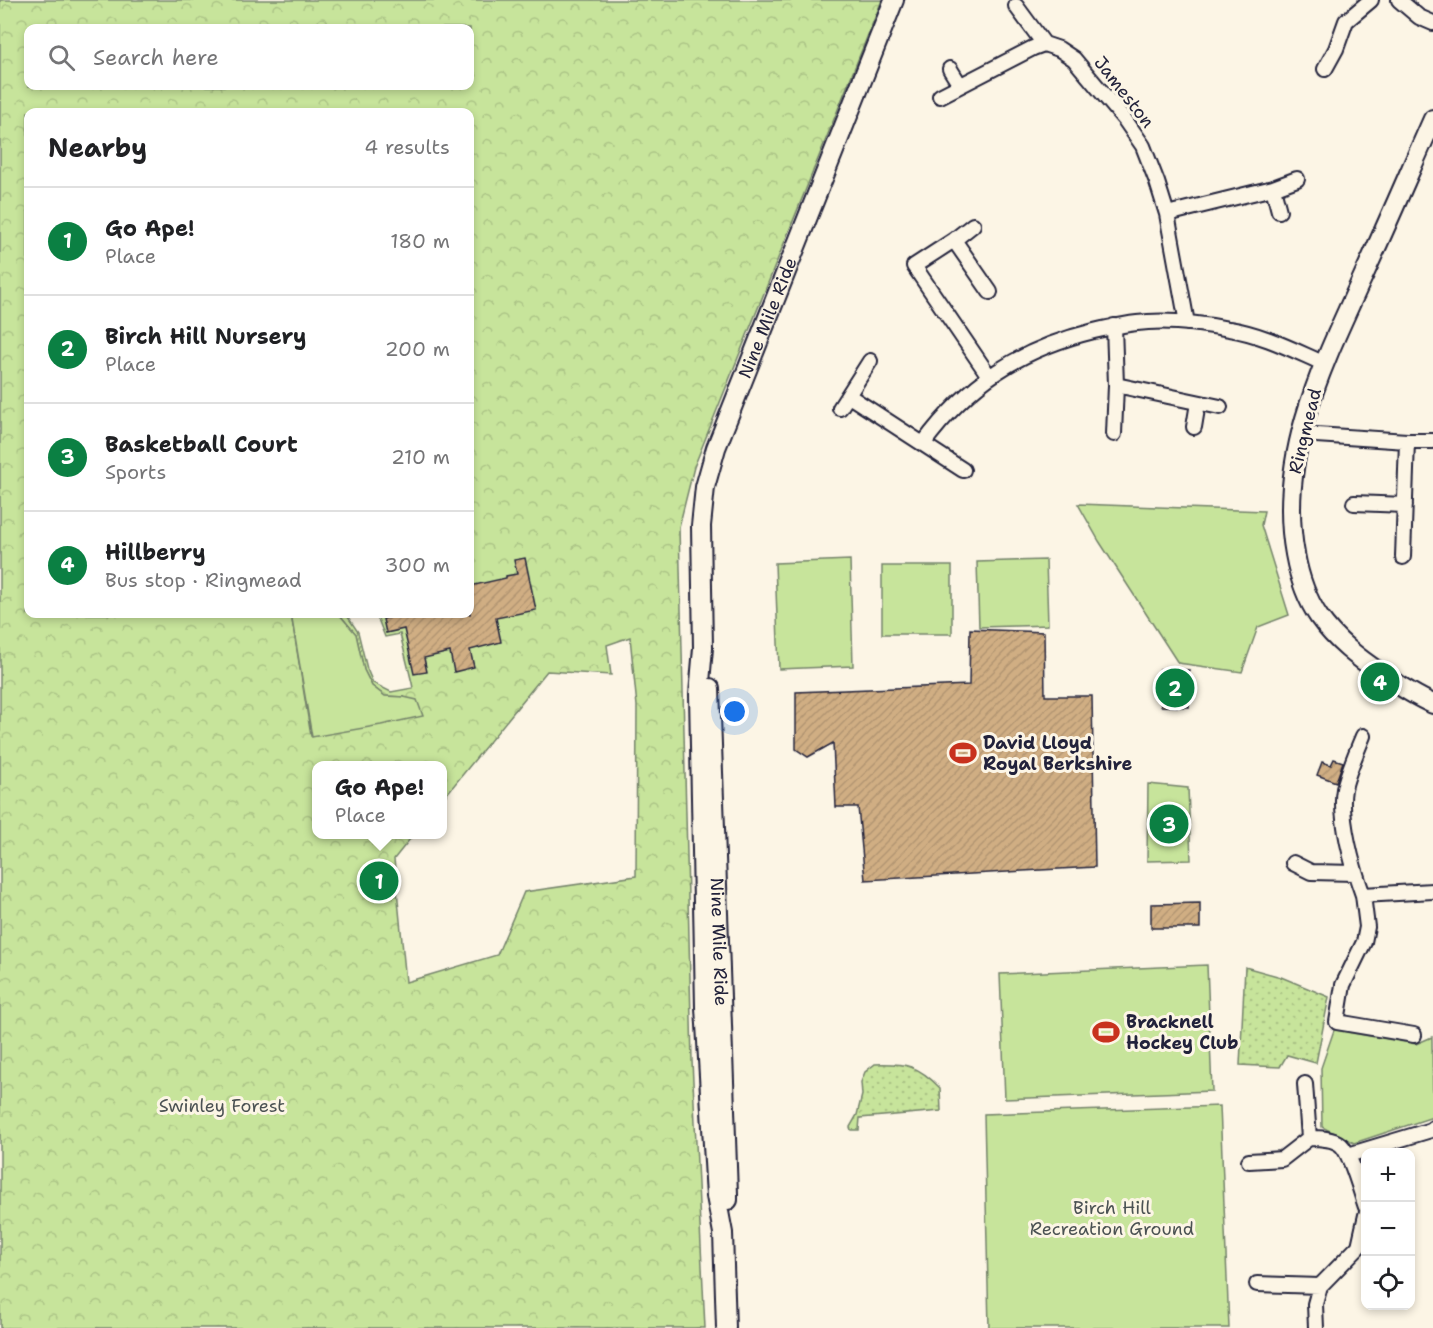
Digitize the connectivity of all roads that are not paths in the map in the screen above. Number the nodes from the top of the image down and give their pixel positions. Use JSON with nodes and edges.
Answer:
{"nodes":[{"id":1,"x":894,"y":0,"type":"edge"},
{"id":2,"x":1371,"y":0,"type":"edge"},
{"id":3,"x":1399,"y":0,"type":"edge"},
{"id":4,"x":1016,"y":6,"type":"dead end"},
{"id":5,"x":1433,"y":23,"type":"edge"},
{"id":6,"x":1044,"y":44,"type":"junction"},
{"id":7,"x":950,"y":69,"type":"dead end"},
{"id":8,"x":1325,"y":69,"type":"dead end"},
{"id":9,"x":960,"y":85,"type":"junction"},
{"id":10,"x":940,"y":96,"type":"dead end"},
{"id":11,"x":1433,"y":119,"type":"edge"},
{"id":12,"x":1427,"y":145,"type":"edge"},
{"id":13,"x":1297,"y":179,"type":"dead end"},
{"id":14,"x":1273,"y":188,"type":"junction"},
{"id":15,"x":1279,"y":211,"type":"dead end"},
{"id":16,"x":1167,"y":214,"type":"junction"},
{"id":17,"x":973,"y":225,"type":"dead end"},
{"id":18,"x":954,"y":240,"type":"junction"},
{"id":19,"x":990,"y":292,"type":"dead end"},
{"id":20,"x":1186,"y":323,"type":"junction"},
{"id":21,"x":1114,"y":326,"type":"junction"},
{"id":22,"x":870,"y":361,"type":"dead end"},
{"id":23,"x":1323,"y":363,"type":"junction"},
{"id":24,"x":989,"y":376,"type":"junction"},
{"id":25,"x":1116,"y":385,"type":"junction"},
{"id":26,"x":849,"y":396,"type":"junction"},
{"id":27,"x":1198,"y":403,"type":"junction"},
{"id":28,"x":1220,"y":407,"type":"dead end"},
{"id":29,"x":840,"y":408,"type":"dead end"},
{"id":30,"x":1194,"y":427,"type":"dead end"},
{"id":31,"x":1114,"y":434,"type":"dead end"},
{"id":32,"x":1300,"y":435,"type":"junction"},
{"id":33,"x":1407,"y":441,"type":"junction"},
{"id":34,"x":1433,"y":441,"type":"edge"},
{"id":35,"x":923,"y":444,"type":"junction"},
{"id":36,"x":963,"y":470,"type":"dead end"},
{"id":37,"x":1354,"y":503,"type":"dead end"},
{"id":38,"x":1405,"y":505,"type":"junction"},
{"id":39,"x":1403,"y":557,"type":"dead end"},
{"id":40,"x":1433,"y":704,"type":"edge"},
{"id":41,"x":1363,"y":736,"type":"dead end"},
{"id":42,"x":1293,"y":863,"type":"dead end"},
{"id":43,"x":1355,"y":873,"type":"junction"},
{"id":44,"x":1433,"y":891,"type":"edge"},
{"id":45,"x":1363,"y":896,"type":"junction"},
{"id":46,"x":1414,"y":1035,"type":"dead end"},
{"id":47,"x":1305,"y":1084,"type":"dead end"},
{"id":48,"x":1433,"y":1128,"type":"edge"},
{"id":49,"x":1309,"y":1138,"type":"junction"},
{"id":50,"x":1348,"y":1155,"type":"junction"},
{"id":51,"x":1249,"y":1161,"type":"dead end"},
{"id":52,"x":1363,"y":1202,"type":"edge"},
{"id":53,"x":1361,"y":1248,"type":"edge"},
{"id":54,"x":1257,"y":1284,"type":"dead end"},
{"id":55,"x":1320,"y":1286,"type":"junction"},
{"id":56,"x":726,"y":1328,"type":"edge"},
{"id":57,"x":1316,"y":1328,"type":"edge"}],
"edges":[{"from":1,"to":56,"type":"main road","name":"Nine Mile Ride"},
{"from":2,"to":8,"type":"street"},
{"from":3,"to":5,"type":"street"},
{"from":4,"to":6,"type":"street","name":"Jameston"},
{"from":6,"to":9,"type":"street"},
{"from":6,"to":16,"type":"street","name":"Jameston"},
{"from":7,"to":9,"type":"street"},
{"from":9,"to":10,"type":"street"},
{"from":11,"to":12,"type":"main road","name":"Ringmead"},
{"from":12,"to":23,"type":"main road","name":"Ringmead"},
{"from":13,"to":14,"type":"street"},
{"from":14,"to":15,"type":"street"},
{"from":14,"to":16,"type":"street"},
{"from":16,"to":20,"type":"street","name":"Jameston"},
{"from":17,"to":18,"type":"street"},
{"from":18,"to":19,"type":"street"},
{"from":18,"to":24,"type":"street"},
{"from":20,"to":21,"type":"street"},
{"from":20,"to":23,"type":"street"},
{"from":21,"to":24,"type":"street"},
{"from":21,"to":25,"type":"street"},
{"from":22,"to":26,"type":"street"},
{"from":23,"to":32,"type":"main road","name":"Ringmead"},
{"from":24,"to":35,"type":"street"},
{"from":25,"to":27,"type":"street"},
{"from":25,"to":31,"type":"street"},
{"from":26,"to":29,"type":"street"},
{"from":26,"to":35,"type":"street"},
{"from":27,"to":28,"type":"street"},
{"from":27,"to":30,"type":"street"},
{"from":32,"to":33,"type":"street"},
{"from":32,"to":40,"type":"main road","name":"Ringmead"},
{"from":33,"to":34,"type":"street"},
{"from":33,"to":38,"type":"street"},
{"from":35,"to":36,"type":"street"},
{"from":37,"to":38,"type":"street"},
{"from":38,"to":39,"type":"street"},
{"from":41,"to":43,"type":"street"},
{"from":42,"to":43,"type":"street"},
{"from":43,"to":45,"type":"street"},
{"from":44,"to":45,"type":"street"},
{"from":45,"to":46,"type":"street"},
{"from":47,"to":49,"type":"street"},
{"from":48,"to":50,"type":"street"},
{"from":49,"to":50,"type":"street"},
{"from":49,"to":51,"type":"street"},
{"from":50,"to":52,"type":"street"},
{"from":53,"to":55,"type":"street"},
{"from":54,"to":55,"type":"street"},
{"from":55,"to":57,"type":"street"}]}
